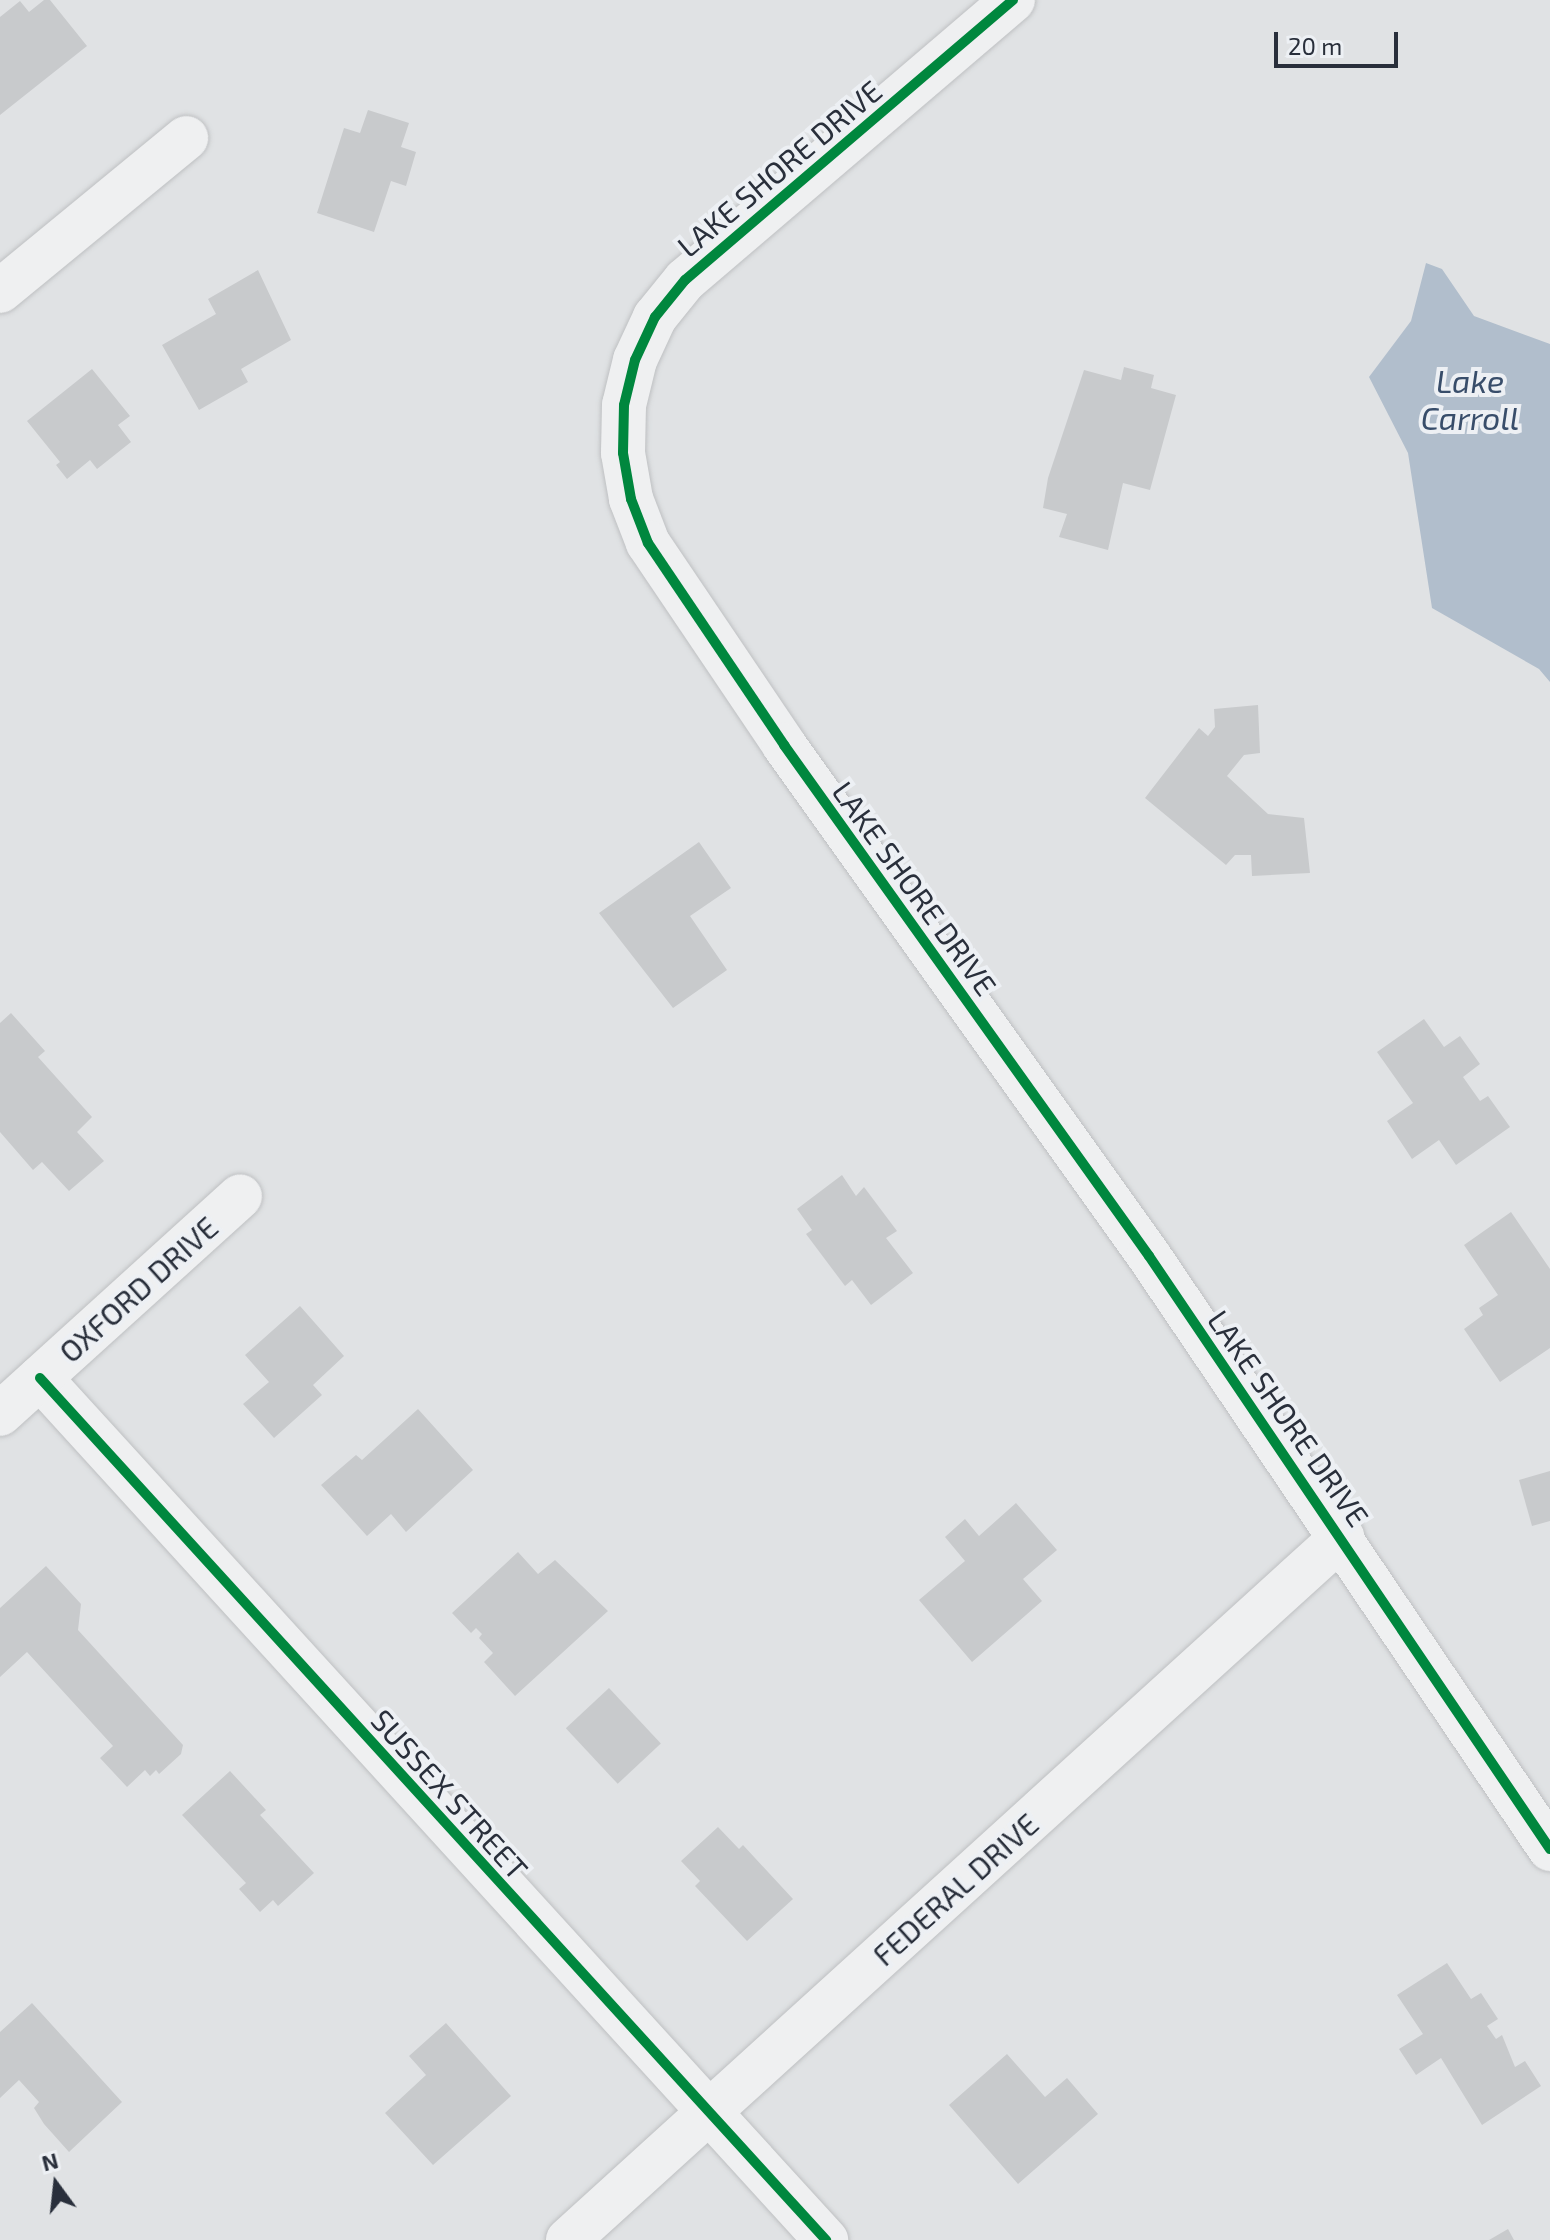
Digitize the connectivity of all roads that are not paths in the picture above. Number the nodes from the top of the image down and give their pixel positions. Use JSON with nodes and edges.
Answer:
{"nodes":[{"id":1,"x":1013,"y":0,"type":"edge"},
{"id":2,"x":186,"y":138,"type":"dead end"},
{"id":3,"x":0,"y":291,"type":"edge"},
{"id":4,"x":240,"y":1196,"type":"dead end"},
{"id":5,"x":40,"y":1378,"type":"junction"},
{"id":6,"x":0,"y":1414,"type":"edge"},
{"id":7,"x":1342,"y":1537,"type":"junction"},
{"id":8,"x":1550,"y":1849,"type":"edge"},
{"id":9,"x":709,"y":2113,"type":"junction"},
{"id":10,"x":568,"y":2240,"type":"edge"},
{"id":11,"x":826,"y":2240,"type":"edge"}],
"edges":[{"from":1,"to":7,"type":"street","name":"LAKE SHORE DRIVE"},
{"from":2,"to":3,"type":"street"},
{"from":4,"to":5,"type":"street","name":"OXFORD DRIVE"},
{"from":5,"to":6,"type":"street","name":"OXFORD DRIVE"},
{"from":5,"to":9,"type":"street","name":"SUSSEX STREET"},
{"from":7,"to":8,"type":"street","name":"LAKE SHORE DRIVE"},
{"from":7,"to":9,"type":"street","name":"FEDERAL DRIVE"},
{"from":9,"to":10,"type":"street","name":"FEDERAL DRIVE"},
{"from":9,"to":11,"type":"street","name":"SUSSEX STREET"}]}
